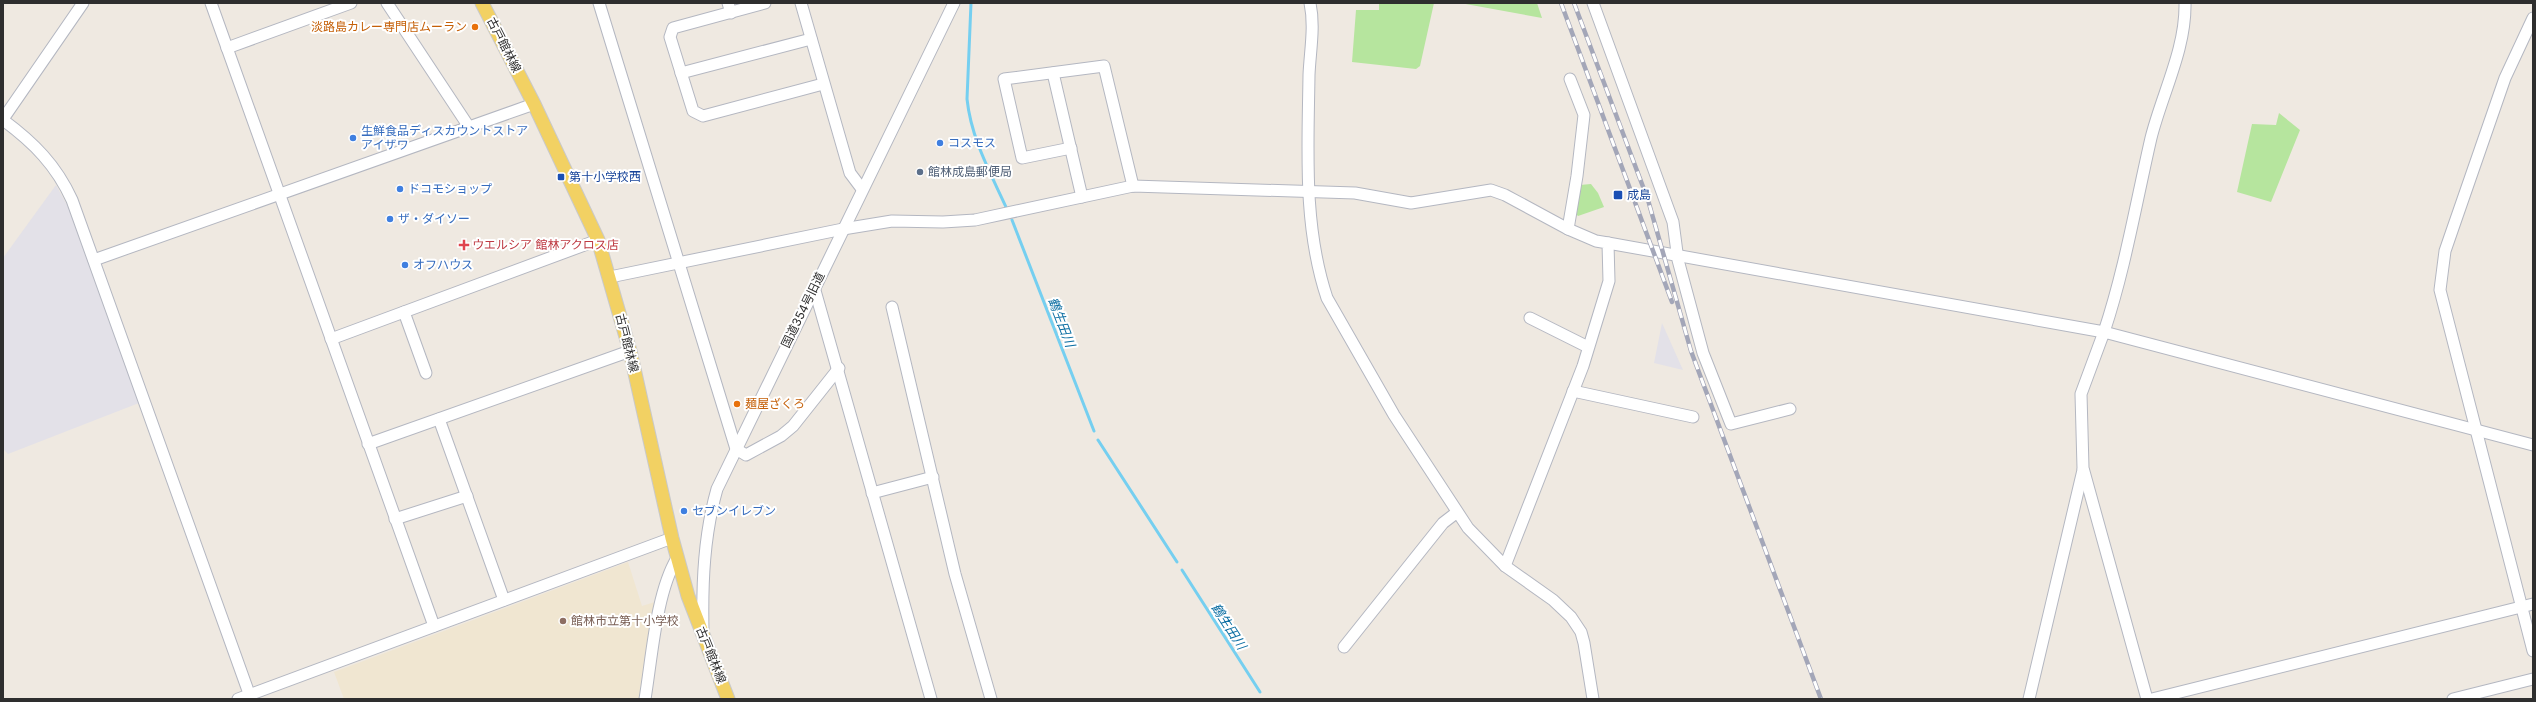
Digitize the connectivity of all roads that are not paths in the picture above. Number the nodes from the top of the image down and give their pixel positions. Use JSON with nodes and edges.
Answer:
{"nodes":[{"id":1,"x":83,"y":3,"type":"edge"},
{"id":2,"x":211,"y":3,"type":"edge"},
{"id":3,"x":351,"y":3,"type":"edge"},
{"id":4,"x":388,"y":3,"type":"edge"},
{"id":5,"x":482,"y":3,"type":"edge"},
{"id":6,"x":599,"y":3,"type":"edge"},
{"id":7,"x":765,"y":3,"type":"edge"},
{"id":8,"x":801,"y":3,"type":"edge"},
{"id":9,"x":954,"y":3,"type":"edge"},
{"id":10,"x":1310,"y":3,"type":"edge"},
{"id":11,"x":1593,"y":3,"type":"edge"},
{"id":12,"x":2185,"y":3,"type":"edge"},
{"id":13,"x":730,"y":8,"type":"edge"},
{"id":14,"x":2533,"y":18,"type":"edge"},
{"id":15,"x":810,"y":38,"type":"junction"},
{"id":16,"x":227,"y":48,"type":"junction"},
{"id":17,"x":681,"y":73,"type":"junction"},
{"id":18,"x":1053,"y":73,"type":"junction"},
{"id":19,"x":1570,"y":79,"type":"dead end"},
{"id":20,"x":823,"y":84,"type":"junction"},
{"id":21,"x":534,"y":104,"type":"junction"},
{"id":22,"x":3,"y":120,"type":"edge"},
{"id":23,"x":469,"y":127,"type":"junction"},
{"id":24,"x":1071,"y":148,"type":"junction"},
{"id":25,"x":1133,"y":186,"type":"junction"},
{"id":26,"x":862,"y":189,"type":"junction"},
{"id":27,"x":1307,"y":191,"type":"junction"},
{"id":28,"x":280,"y":195,"type":"junction"},
{"id":29,"x":1082,"y":197,"type":"junction"},
{"id":30,"x":843,"y":229,"type":"junction"},
{"id":31,"x":1568,"y":229,"type":"junction"},
{"id":32,"x":598,"y":240,"type":"junction"},
{"id":33,"x":1608,"y":243,"type":"junction"},
{"id":34,"x":1679,"y":255,"type":"junction"},
{"id":35,"x":94,"y":260,"type":"junction"},
{"id":36,"x":677,"y":263,"type":"junction"},
{"id":37,"x":610,"y":278,"type":"junction"},
{"id":38,"x":814,"y":287,"type":"junction"},
{"id":39,"x":892,"y":307,"type":"dead end"},
{"id":40,"x":404,"y":312,"type":"junction"},
{"id":41,"x":1530,"y":318,"type":"dead end"},
{"id":42,"x":2104,"y":332,"type":"junction"},
{"id":43,"x":331,"y":339,"type":"junction"},
{"id":44,"x":1588,"y":347,"type":"junction"},
{"id":45,"x":630,"y":351,"type":"junction"},
{"id":46,"x":839,"y":368,"type":"junction"},
{"id":47,"x":426,"y":374,"type":"dead end"},
{"id":48,"x":1573,"y":391,"type":"junction"},
{"id":49,"x":1790,"y":409,"type":"dead end"},
{"id":50,"x":1693,"y":417,"type":"dead end"},
{"id":51,"x":439,"y":419,"type":"junction"},
{"id":52,"x":2476,"y":430,"type":"junction"},
{"id":53,"x":368,"y":444,"type":"junction"},
{"id":54,"x":2533,"y":445,"type":"edge"},
{"id":55,"x":736,"y":449,"type":"junction"},
{"id":56,"x":2084,"y":468,"type":"junction"},
{"id":57,"x":933,"y":476,"type":"junction"},
{"id":58,"x":872,"y":493,"type":"junction"},
{"id":59,"x":467,"y":496,"type":"junction"},
{"id":60,"x":1456,"y":513,"type":"junction"},
{"id":61,"x":395,"y":519,"type":"junction"},
{"id":62,"x":672,"y":538,"type":"junction"},
{"id":63,"x":677,"y":558,"type":"junction"},
{"id":64,"x":1505,"y":566,"type":"junction"},
{"id":65,"x":504,"y":600,"type":"junction"},
{"id":66,"x":2528,"y":605,"type":"edge"},
{"id":67,"x":434,"y":626,"type":"junction"},
{"id":68,"x":703,"y":631,"type":"junction"},
{"id":69,"x":1344,"y":647,"type":"dead end"},
{"id":70,"x":2533,"y":651,"type":"edge"},
{"id":71,"x":2533,"y":679,"type":"edge"},
{"id":72,"x":250,"y":697,"type":"edge"},
{"id":73,"x":238,"y":699,"type":"edge"},
{"id":74,"x":645,"y":699,"type":"edge"},
{"id":75,"x":728,"y":699,"type":"edge"},
{"id":76,"x":931,"y":699,"type":"edge"},
{"id":77,"x":991,"y":699,"type":"edge"},
{"id":78,"x":1593,"y":699,"type":"edge"},
{"id":79,"x":2029,"y":699,"type":"edge"},
{"id":80,"x":2147,"y":699,"type":"edge"},
{"id":81,"x":2152,"y":699,"type":"edge"},
{"id":82,"x":2453,"y":699,"type":"edge"}],
"edges":[{"from":1,"to":22,"type":"street"},
{"from":2,"to":16,"type":"street"},
{"from":3,"to":16,"type":"street"},
{"from":4,"to":23,"type":"street"},
{"from":5,"to":21,"type":"main road","name":"古戸館林線"},
{"from":6,"to":36,"type":"street"},
{"from":7,"to":13,"type":"street"},
{"from":8,"to":15,"type":"street"},
{"from":9,"to":26,"type":"street","name":"国道354号旧道"},
{"from":10,"to":27,"type":"street"},
{"from":11,"to":34,"type":"street"},
{"from":12,"to":42,"type":"street"},
{"from":13,"to":17,"type":"street"},
{"from":14,"to":52,"type":"street"},
{"from":15,"to":17,"type":"street"},
{"from":15,"to":20,"type":"street"},
{"from":16,"to":28,"type":"street"},
{"from":17,"to":20,"type":"street"},
{"from":18,"to":24,"type":"street"},
{"from":18,"to":24,"type":"street"},
{"from":18,"to":25,"type":"street"},
{"from":19,"to":31,"type":"street"},
{"from":20,"to":26,"type":"street"},
{"from":21,"to":23,"type":"street"},
{"from":21,"to":32,"type":"main road","name":"古戸館林線"},
{"from":22,"to":35,"type":"street"},
{"from":23,"to":28,"type":"street"},
{"from":24,"to":29,"type":"street"},
{"from":25,"to":27,"type":"street"},
{"from":25,"to":29,"type":"street"},
{"from":26,"to":30,"type":"street","name":"国道354号旧道"},
{"from":27,"to":31,"type":"street"},
{"from":27,"to":60,"type":"street"},
{"from":28,"to":35,"type":"street"},
{"from":28,"to":43,"type":"street"},
{"from":29,"to":30,"type":"street"},
{"from":30,"to":36,"type":"street"},
{"from":30,"to":38,"type":"street","name":"国道354号旧道"},
{"from":31,"to":33,"type":"street"},
{"from":32,"to":37,"type":"main road","name":"古戸館林線"},
{"from":32,"to":40,"type":"street"},
{"from":33,"to":34,"type":"street"},
{"from":33,"to":44,"type":"street"},
{"from":34,"to":42,"type":"street"},
{"from":34,"to":49,"type":"street"},
{"from":35,"to":72,"type":"street"},
{"from":36,"to":37,"type":"street"},
{"from":36,"to":55,"type":"street"},
{"from":37,"to":45,"type":"main road","name":"古戸館林線"},
{"from":38,"to":46,"type":"street"},
{"from":38,"to":55,"type":"street","name":"国道354号旧道"},
{"from":39,"to":57,"type":"street"},
{"from":40,"to":43,"type":"street"},
{"from":40,"to":47,"type":"street"},
{"from":41,"to":44,"type":"street"},
{"from":42,"to":52,"type":"street"},
{"from":42,"to":56,"type":"street"},
{"from":43,"to":53,"type":"street"},
{"from":44,"to":48,"type":"street"},
{"from":45,"to":51,"type":"street"},
{"from":45,"to":62,"type":"main road","name":"古戸館林線"},
{"from":46,"to":55,"type":"street"},
{"from":46,"to":58,"type":"street"},
{"from":48,"to":50,"type":"street"},
{"from":48,"to":64,"type":"street"},
{"from":51,"to":53,"type":"street"},
{"from":51,"to":59,"type":"street"},
{"from":52,"to":54,"type":"street"},
{"from":52,"to":66,"type":"street"},
{"from":53,"to":61,"type":"street"},
{"from":55,"to":68,"type":"street","name":"国道354号旧道"},
{"from":56,"to":79,"type":"street"},
{"from":56,"to":80,"type":"street"},
{"from":57,"to":58,"type":"street"},
{"from":57,"to":77,"type":"street"},
{"from":58,"to":76,"type":"street"},
{"from":59,"to":61,"type":"street"},
{"from":59,"to":65,"type":"street"},
{"from":60,"to":64,"type":"street"},
{"from":60,"to":69,"type":"street"},
{"from":61,"to":67,"type":"street"},
{"from":62,"to":63,"type":"main road","name":"古戸館林線"},
{"from":62,"to":65,"type":"street"},
{"from":63,"to":68,"type":"main road","name":"古戸館林線"},
{"from":63,"to":74,"type":"street"},
{"from":64,"to":78,"type":"street"},
{"from":65,"to":67,"type":"street"},
{"from":66,"to":70,"type":"street"},
{"from":66,"to":81,"type":"street"},
{"from":67,"to":72,"type":"street"},
{"from":68,"to":75,"type":"main road","name":"古戸館林線"},
{"from":71,"to":82,"type":"street"},
{"from":72,"to":73,"type":"street"}]}
